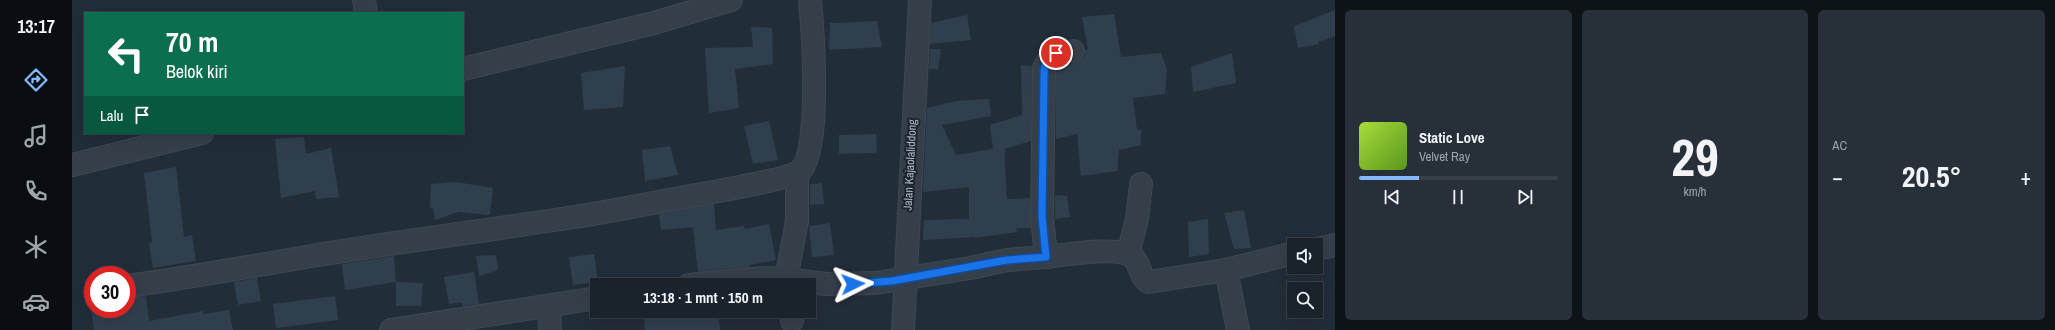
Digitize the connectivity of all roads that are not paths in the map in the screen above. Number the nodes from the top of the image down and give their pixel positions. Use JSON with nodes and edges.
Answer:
{"nodes":[{"id":1,"x":364,"y":0,"type":"edge"},
{"id":2,"x":731,"y":0,"type":"edge"},
{"id":3,"x":810,"y":0,"type":"edge"},
{"id":4,"x":920,"y":0,"type":"edge"},
{"id":5,"x":366,"y":12,"type":"edge"},
{"id":6,"x":1074,"y":51,"type":"dead end"},
{"id":7,"x":464,"y":69,"type":"edge"},
{"id":8,"x":198,"y":134,"type":"edge"},
{"id":9,"x":72,"y":165,"type":"edge"},
{"id":10,"x":797,"y":173,"type":"junction"},
{"id":11,"x":1141,"y":184,"type":"dead end"},
{"id":12,"x":1335,"y":245,"type":"edge"},
{"id":13,"x":1323,"y":248,"type":"edge"},
{"id":14,"x":1128,"y":254,"type":"junction"},
{"id":15,"x":1287,"y":255,"type":"edge"},
{"id":16,"x":1046,"y":257,"type":"junction"},
{"id":17,"x":1226,"y":270,"type":"junction"},
{"id":18,"x":796,"y":278,"type":"edge"},
{"id":19,"x":905,"y":278,"type":"junction"},
{"id":20,"x":816,"y":283,"type":"edge"},
{"id":21,"x":136,"y":285,"type":"edge"},
{"id":22,"x":590,"y":299,"type":"edge"},
{"id":23,"x":549,"y":306,"type":"junction"},
{"id":24,"x":447,"y":326,"type":"edge"},
{"id":25,"x":391,"y":330,"type":"edge"},
{"id":26,"x":550,"y":330,"type":"edge"},
{"id":27,"x":903,"y":330,"type":"edge"},
{"id":28,"x":1238,"y":330,"type":"edge"}],
"edges":[{"from":1,"to":5,"type":"street"},
{"from":2,"to":7,"type":"street"},
{"from":3,"to":10,"type":"street"},
{"from":4,"to":19,"type":"street","name":"Jalan Kajaolaliddong"},
{"from":6,"to":16,"type":"street"},
{"from":8,"to":9,"type":"street"},
{"from":10,"to":18,"type":"street"},
{"from":10,"to":21,"type":"street"},
{"from":11,"to":14,"type":"street"},
{"from":12,"to":13,"type":"street"},
{"from":14,"to":16,"type":"street"},
{"from":14,"to":17,"type":"street"},
{"from":15,"to":17,"type":"street"},
{"from":16,"to":19,"type":"street"},
{"from":17,"to":28,"type":"street"},
{"from":19,"to":20,"type":"street"},
{"from":19,"to":27,"type":"street","name":"Jalan Kajaolaliddong"},
{"from":22,"to":23,"type":"street"},
{"from":23,"to":24,"type":"street"},
{"from":23,"to":26,"type":"street"},
{"from":24,"to":25,"type":"street"}]}
